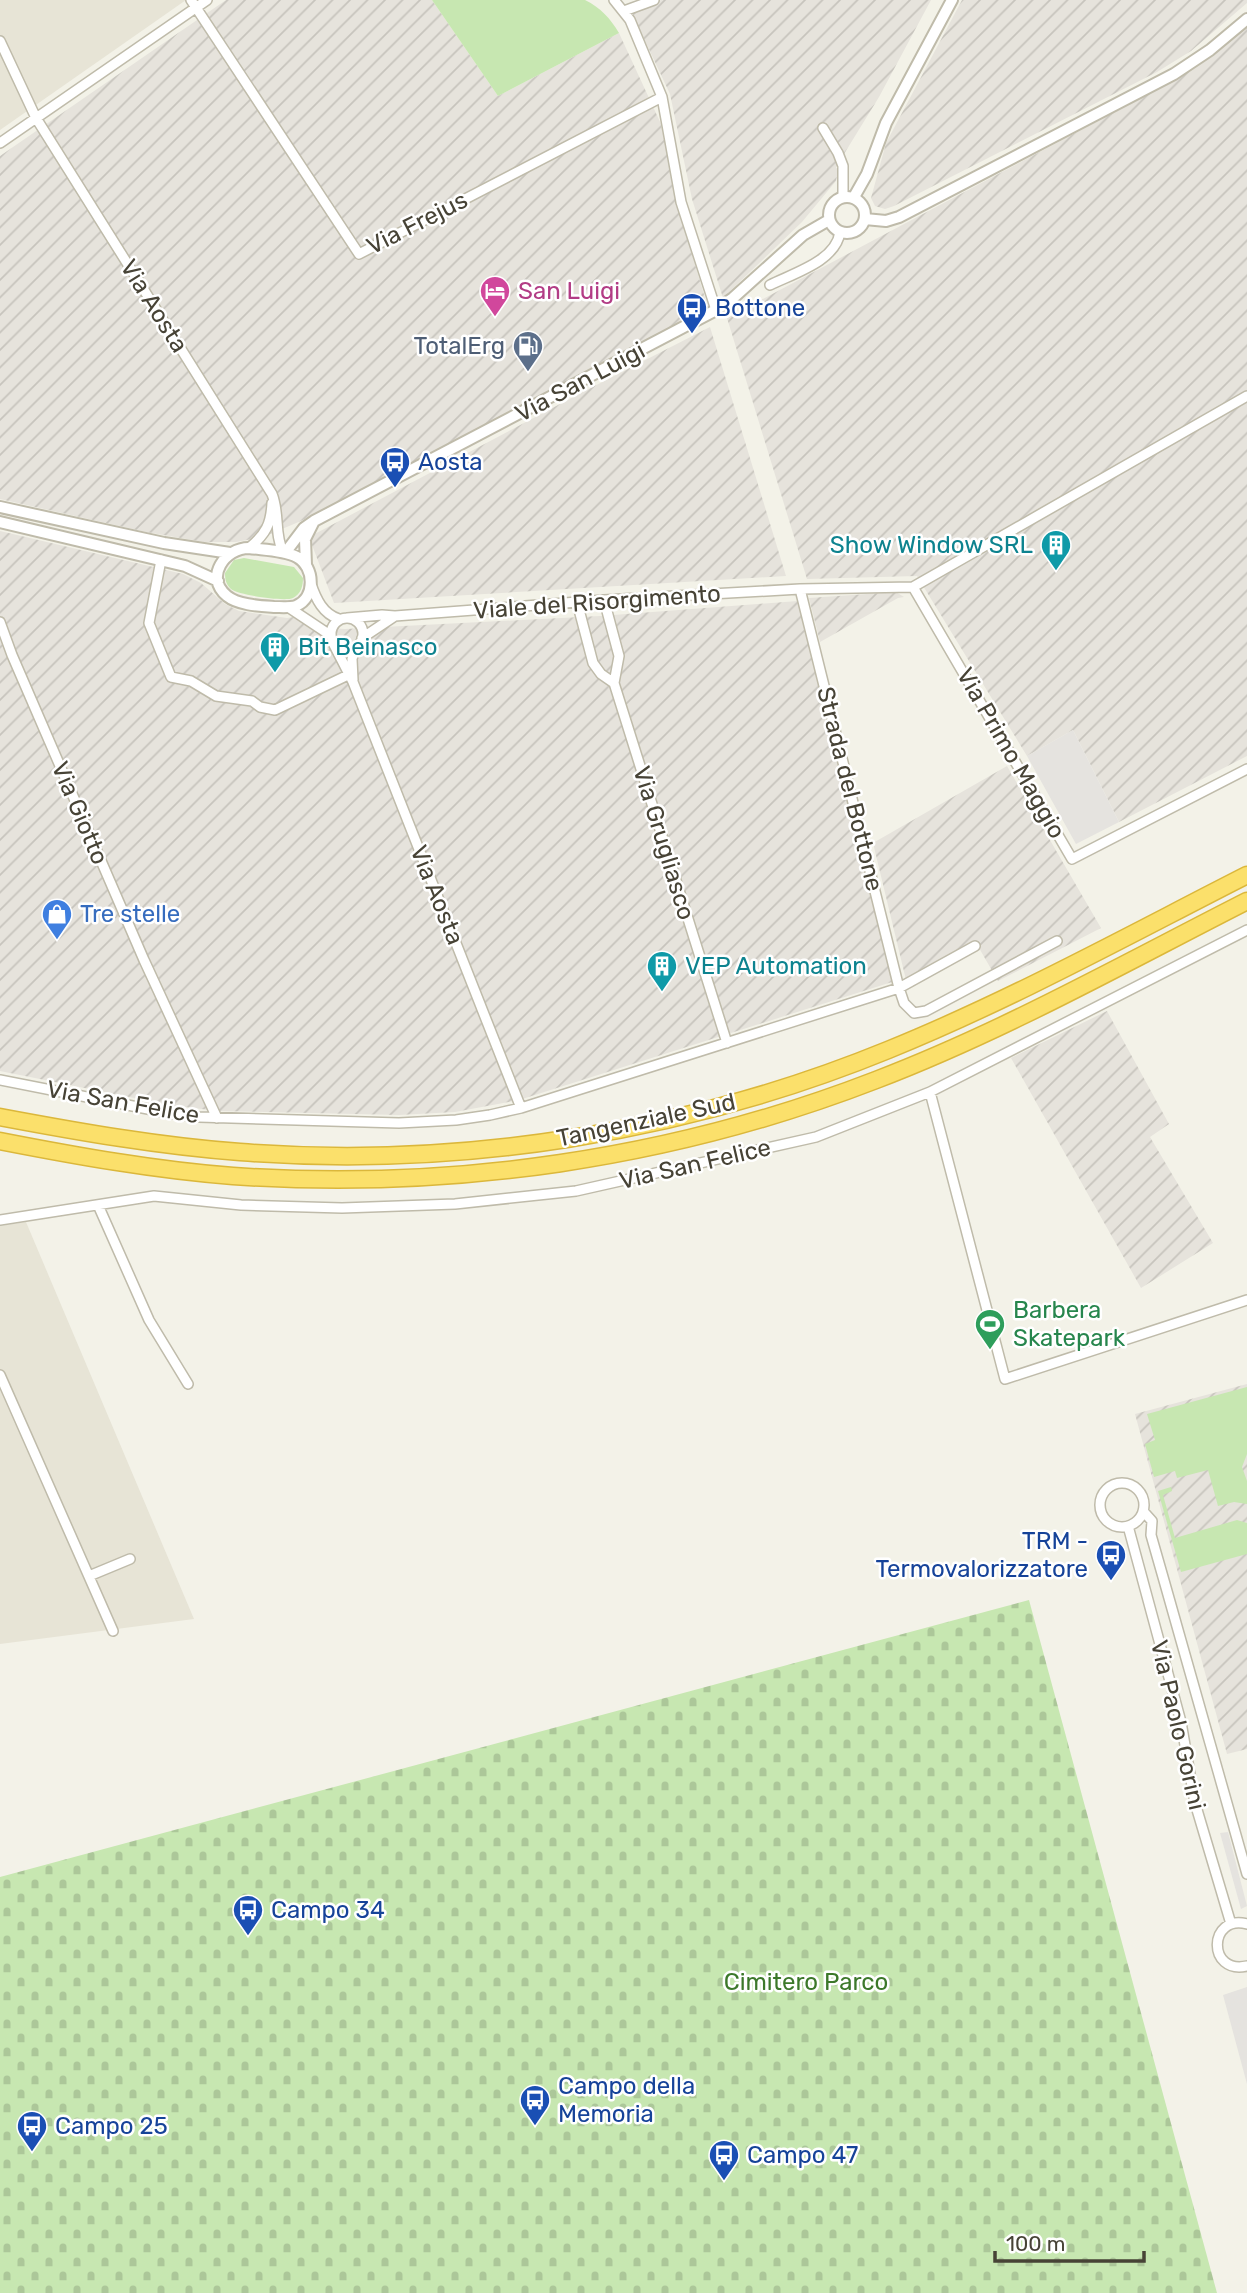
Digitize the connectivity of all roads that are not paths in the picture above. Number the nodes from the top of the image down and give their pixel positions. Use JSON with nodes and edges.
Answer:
{"nodes":[{"id":1,"x":206,"y":0,"type":"edge"},
{"id":2,"x":614,"y":0,"type":"edge"},
{"id":3,"x":654,"y":0,"type":"edge"},
{"id":4,"x":952,"y":0,"type":"edge"},
{"id":5,"x":194,"y":4,"type":"edge"},
{"id":6,"x":624,"y":11,"type":"junction"},
{"id":7,"x":1247,"y":19,"type":"edge"},
{"id":8,"x":0,"y":41,"type":"edge"},
{"id":9,"x":662,"y":97,"type":"junction"},
{"id":10,"x":36,"y":118,"type":"junction"},
{"id":11,"x":823,"y":128,"type":"dead end"},
{"id":12,"x":0,"y":143,"type":"edge"},
{"id":13,"x":849,"y":197,"type":"junction"},
{"id":14,"x":865,"y":219,"type":"junction"},
{"id":15,"x":829,"y":220,"type":"junction"},
{"id":16,"x":840,"y":232,"type":"junction"},
{"id":17,"x":770,"y":285,"type":"dead end"},
{"id":18,"x":716,"y":310,"type":"junction"},
{"id":19,"x":1247,"y":396,"type":"edge"},
{"id":20,"x":272,"y":494,"type":"junction"},
{"id":21,"x":0,"y":507,"type":"edge"},
{"id":22,"x":56,"y":519,"type":"junction"},
{"id":23,"x":314,"y":521,"type":"junction"},
{"id":24,"x":0,"y":523,"type":"edge"},
{"id":25,"x":53,"y":535,"type":"junction"},
{"id":26,"x":155,"y":541,"type":"junction"},
{"id":27,"x":249,"y":548,"type":"junction"},
{"id":28,"x":230,"y":553,"type":"junction"},
{"id":29,"x":284,"y":553,"type":"junction"},
{"id":30,"x":156,"y":559,"type":"junction"},
{"id":31,"x":306,"y":565,"type":"junction"},
{"id":32,"x":218,"y":581,"type":"junction"},
{"id":33,"x":311,"y":582,"type":"junction"},
{"id":34,"x":913,"y":587,"type":"junction"},
{"id":35,"x":800,"y":589,"type":"junction"},
{"id":36,"x":604,"y":600,"type":"junction"},
{"id":37,"x":577,"y":602,"type":"junction"},
{"id":38,"x":288,"y":607,"type":"junction"},
{"id":39,"x":395,"y":617,"type":"junction"},
{"id":40,"x":343,"y":619,"type":"junction"},
{"id":41,"x":0,"y":622,"type":"edge"},
{"id":42,"x":330,"y":635,"type":"junction"},
{"id":43,"x":362,"y":638,"type":"junction"},
{"id":44,"x":334,"y":645,"type":"junction"},
{"id":45,"x":355,"y":648,"type":"junction"},
{"id":46,"x":350,"y":678,"type":"junction"},
{"id":47,"x":614,"y":683,"type":"junction"},
{"id":48,"x":1247,"y":769,"type":"edge"},
{"id":49,"x":1247,"y":875,"type":"edge"},
{"id":50,"x":1247,"y":901,"type":"edge"},
{"id":51,"x":1247,"y":930,"type":"edge"},
{"id":52,"x":1057,"y":941,"type":"dead end"},
{"id":53,"x":975,"y":946,"type":"dead end"},
{"id":54,"x":899,"y":988,"type":"junction"},
{"id":55,"x":727,"y":1043,"type":"junction"},
{"id":56,"x":0,"y":1080,"type":"edge"},
{"id":57,"x":930,"y":1092,"type":"junction"},
{"id":58,"x":521,"y":1108,"type":"junction"},
{"id":59,"x":0,"y":1117,"type":"edge"},
{"id":60,"x":216,"y":1118,"type":"junction"},
{"id":61,"x":0,"y":1141,"type":"edge"},
{"id":62,"x":98,"y":1205,"type":"junction"},
{"id":63,"x":0,"y":1220,"type":"edge"},
{"id":64,"x":1247,"y":1300,"type":"edge"},
{"id":65,"x":0,"y":1375,"type":"edge"},
{"id":66,"x":188,"y":1384,"type":"dead end"},
{"id":67,"x":1143,"y":1511,"type":"junction"},
{"id":68,"x":1128,"y":1526,"type":"junction"},
{"id":69,"x":130,"y":1559,"type":"dead end"},
{"id":70,"x":89,"y":1576,"type":"junction"},
{"id":71,"x":113,"y":1631,"type":"dead end"},
{"id":72,"x":1247,"y":1874,"type":"edge"},
{"id":73,"x":1231,"y":1924,"type":"junction"},
{"id":74,"x":1247,"y":1924,"type":"edge"},
{"id":75,"x":1247,"y":1966,"type":"edge"}],
"edges":[{"from":1,"to":5,"type":"street"},
{"from":2,"to":6,"type":"street"},
{"from":3,"to":6,"type":"street"},
{"from":4,"to":13,"type":"street","name":"Via San Luigi"},
{"from":5,"to":9,"type":"street","name":"Via Frejus"},
{"from":5,"to":10,"type":"street"},
{"from":6,"to":9,"type":"street"},
{"from":7,"to":14,"type":"street"},
{"from":8,"to":10,"type":"street","name":"Via Aosta"},
{"from":9,"to":18,"type":"street"},
{"from":10,"to":12,"type":"street"},
{"from":10,"to":20,"type":"street","name":"Via Aosta"},
{"from":11,"to":13,"type":"street"},
{"from":13,"to":14,"type":"street"},
{"from":13,"to":15,"type":"street","name":"Via San Luigi"},
{"from":14,"to":16,"type":"street"},
{"from":15,"to":16,"type":"street"},
{"from":15,"to":18,"type":"street","name":"Via San Luigi"},
{"from":16,"to":17,"type":"street"},
{"from":18,"to":23,"type":"street","name":"Via San Luigi"},
{"from":19,"to":34,"type":"street"},
{"from":20,"to":27,"type":"street"},
{"from":20,"to":29,"type":"street","name":"Via Aosta"},
{"from":21,"to":22,"type":"street"},
{"from":22,"to":25,"type":"street"},
{"from":22,"to":26,"type":"street"},
{"from":23,"to":29,"type":"street","name":"Via San Luigi"},
{"from":23,"to":31,"type":"street"},
{"from":24,"to":25,"type":"street"},
{"from":25,"to":30,"type":"street"},
{"from":26,"to":28,"type":"street"},
{"from":26,"to":30,"type":"street"},
{"from":27,"to":28,"type":"street"},
{"from":27,"to":29,"type":"street"},
{"from":28,"to":32,"type":"street"},
{"from":29,"to":31,"type":"street"},
{"from":30,"to":32,"type":"street"},
{"from":30,"to":46,"type":"street"},
{"from":31,"to":33,"type":"street"},
{"from":32,"to":38,"type":"street"},
{"from":33,"to":38,"type":"street"},
{"from":33,"to":40,"type":"street"},
{"from":34,"to":35,"type":"street"},
{"from":34,"to":48,"type":"street","name":"Via Primo Maggio"},
{"from":35,"to":36,"type":"street","name":"Viale del Risorgimento"},
{"from":35,"to":54,"type":"street","name":"Strada del Bottone"},
{"from":36,"to":37,"type":"street","name":"Viale del Risorgimento"},
{"from":36,"to":47,"type":"street","name":"Via Grugliasco"},
{"from":37,"to":39,"type":"street","name":"Viale del Risorgimento"},
{"from":37,"to":47,"type":"street","name":"Via Grugliasco"},
{"from":38,"to":42,"type":"street"},
{"from":39,"to":40,"type":"street","name":"Viale del Risorgimento"},
{"from":39,"to":43,"type":"street","name":"Viale del Risorgimento"},
{"from":40,"to":42,"type":"street"},
{"from":40,"to":43,"type":"street"},
{"from":41,"to":60,"type":"street","name":"Via Giotto"},
{"from":42,"to":44,"type":"street"},
{"from":43,"to":45,"type":"street","name":"Viale del Risorgimento"},
{"from":44,"to":45,"type":"street"},
{"from":44,"to":46,"type":"street","name":"Via Aosta"},
{"from":45,"to":46,"type":"street","name":"Via Aosta"},
{"from":46,"to":58,"type":"street","name":"Via Aosta"},
{"from":47,"to":55,"type":"street","name":"Via Grugliasco"},
{"from":49,"to":59,"type":"highway","name":"Tangenziale Sud"},
{"from":50,"to":61,"type":"highway","name":"Tangenziale Sud"},
{"from":51,"to":57,"type":"street","name":"Via San Felice"},
{"from":52,"to":54,"type":"street","name":"Strada del Bottone"},
{"from":53,"to":54,"type":"street"},
{"from":54,"to":55,"type":"street","name":"Via San Felice"},
{"from":55,"to":58,"type":"street","name":"Via San Felice"},
{"from":56,"to":60,"type":"street","name":"Via San Felice"},
{"from":57,"to":62,"type":"street","name":"Via San Felice"},
{"from":57,"to":64,"type":"street"},
{"from":58,"to":60,"type":"street","name":"Via San Felice"},
{"from":62,"to":63,"type":"street","name":"Via San Felice"},
{"from":62,"to":66,"type":"street"},
{"from":65,"to":70,"type":"street"},
{"from":67,"to":68,"type":"street"},
{"from":67,"to":68,"type":"street"},
{"from":67,"to":72,"type":"street","name":"Via Paolo Gorini"},
{"from":68,"to":73,"type":"street","name":"Via Paolo Gorini"},
{"from":69,"to":70,"type":"street"},
{"from":70,"to":71,"type":"street"},
{"from":73,"to":74,"type":"street"},
{"from":73,"to":75,"type":"street"}]}
